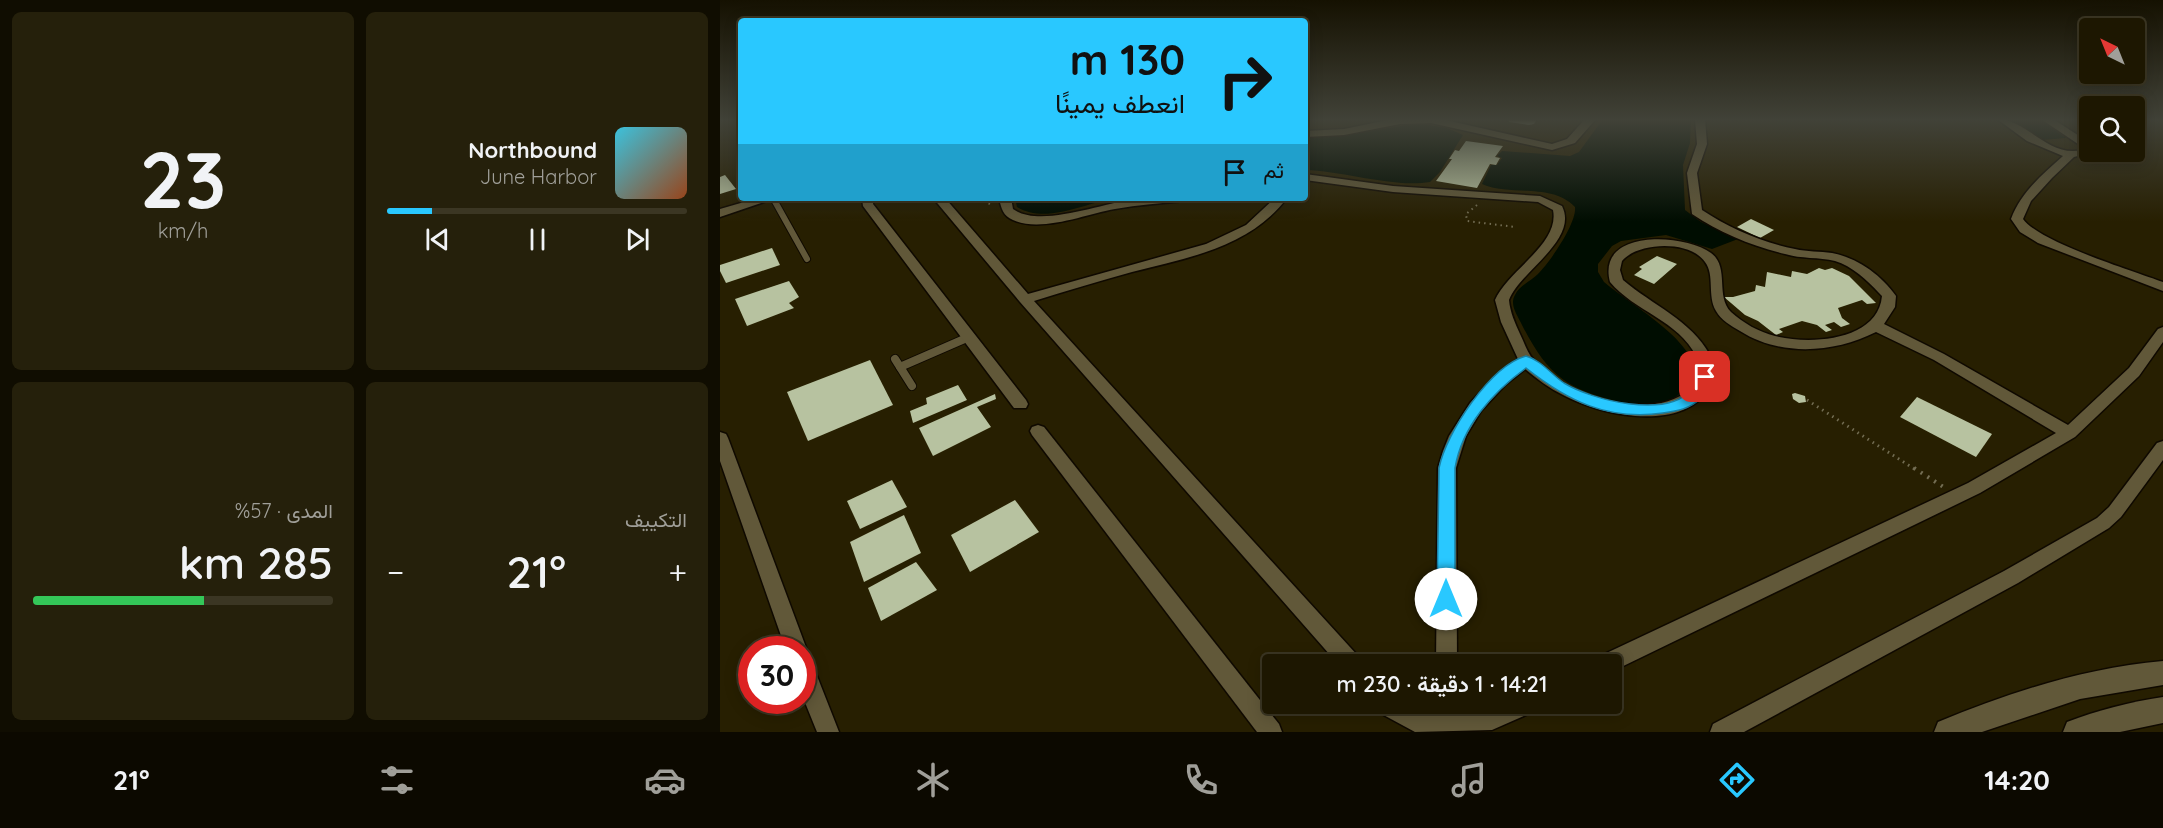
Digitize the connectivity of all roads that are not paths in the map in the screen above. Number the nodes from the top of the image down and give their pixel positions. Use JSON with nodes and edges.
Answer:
{"nodes":[{"id":1,"x":1699,"y":153,"type":"edge"},
{"id":2,"x":2084,"y":153,"type":"edge"},
{"id":3,"x":2071,"y":154,"type":"joint"},
{"id":4,"x":1308,"y":177,"type":"edge"},
{"id":5,"x":761,"y":201,"type":"edge"},
{"id":6,"x":773,"y":201,"type":"edge"},
{"id":7,"x":868,"y":201,"type":"edge"},
{"id":8,"x":942,"y":201,"type":"edge"},
{"id":9,"x":1005,"y":201,"type":"edge"},
{"id":10,"x":1156,"y":201,"type":"edge"},
{"id":11,"x":1279,"y":201,"type":"edge"},
{"id":12,"x":720,"y":213,"type":"edge"},
{"id":13,"x":807,"y":259,"type":"dead end"},
{"id":14,"x":2163,"y":287,"type":"edge"},
{"id":15,"x":1025,"y":298,"type":"junction"},
{"id":16,"x":1876,"y":326,"type":"junction"},
{"id":17,"x":2163,"y":332,"type":"edge"},
{"id":18,"x":969,"y":337,"type":"junction"},
{"id":19,"x":1526,"y":361,"type":"junction"},
{"id":20,"x":912,"y":386,"type":"dead end"},
{"id":21,"x":1020,"y":404,"type":"dead end"},
{"id":22,"x":1038,"y":431,"type":"dead end"},
{"id":23,"x":2069,"y":433,"type":"junction"},
{"id":24,"x":720,"y":438,"type":"edge"},
{"id":25,"x":2163,"y":447,"type":"edge"},
{"id":26,"x":792,"y":636,"type":"edge"},
{"id":27,"x":1342,"y":654,"type":"edge"},
{"id":28,"x":1446,"y":654,"type":"edge"},
{"id":29,"x":1622,"y":656,"type":"edge"},
{"id":30,"x":2163,"y":673,"type":"edge"},
{"id":31,"x":816,"y":701,"type":"edge"},
{"id":32,"x":2163,"y":710,"type":"edge"},
{"id":33,"x":1404,"y":714,"type":"edge"},
{"id":34,"x":1446,"y":714,"type":"edge"},
{"id":35,"x":1503,"y":714,"type":"edge"},
{"id":36,"x":828,"y":732,"type":"edge"},
{"id":37,"x":1271,"y":732,"type":"edge"},
{"id":38,"x":1721,"y":732,"type":"edge"},
{"id":39,"x":1948,"y":732,"type":"edge"},
{"id":40,"x":2077,"y":732,"type":"edge"}],
"edges":[{"from":1,"to":16,"type":"street"},
{"from":2,"to":3,"type":"street"},
{"from":3,"to":14,"type":"street"},
{"from":4,"to":19,"type":"street"},
{"from":5,"to":12,"type":"street"},
{"from":6,"to":13,"type":"lane"},
{"from":7,"to":18,"type":"street"},
{"from":8,"to":15,"type":"street"},
{"from":9,"to":10,"type":"street"},
{"from":11,"to":15,"type":"street"},
{"from":15,"to":27,"type":"street"},
{"from":16,"to":19,"type":"street"},
{"from":16,"to":23,"type":"street"},
{"from":17,"to":23,"type":"street"},
{"from":18,"to":20,"type":"lane"},
{"from":18,"to":21,"type":"street"},
{"from":19,"to":28,"type":"street"},
{"from":22,"to":37,"type":"street"},
{"from":23,"to":29,"type":"street"},
{"from":24,"to":26,"type":"street"},
{"from":25,"to":38,"type":"street"},
{"from":30,"to":39,"type":"street"},
{"from":31,"to":36,"type":"street"},
{"from":32,"to":40,"type":"street"},
{"from":33,"to":34,"type":"street"},
{"from":34,"to":35,"type":"street"}]}
